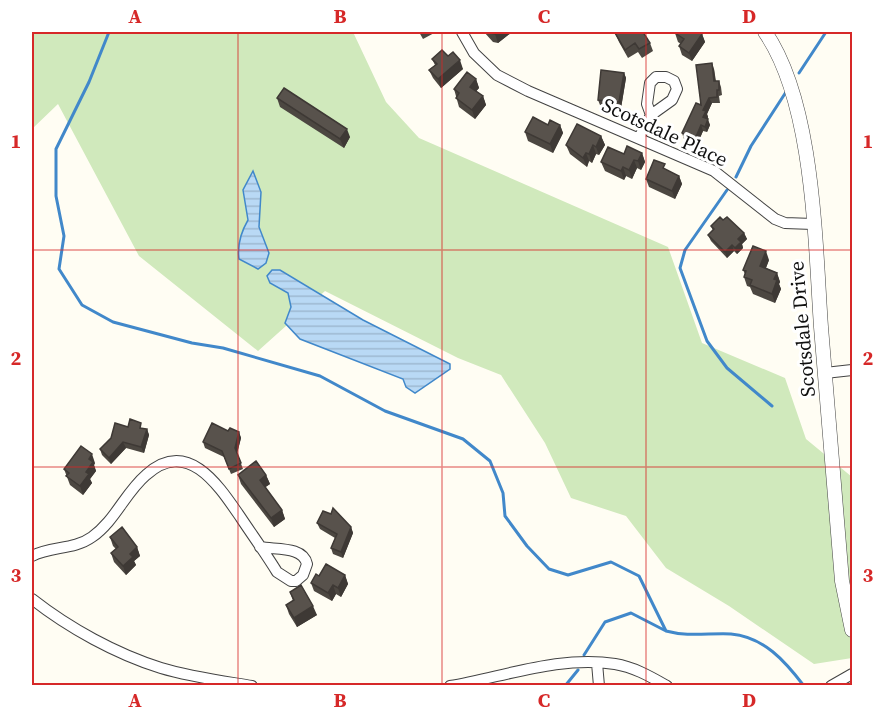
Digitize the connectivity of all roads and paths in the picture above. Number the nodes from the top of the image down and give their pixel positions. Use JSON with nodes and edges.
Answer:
{"nodes":[{"id":1,"x":462,"y":32,"type":"edge"},
{"id":2,"x":765,"y":32,"type":"edge"},
{"id":3,"x":651,"y":115,"type":"dead end"},
{"id":4,"x":639,"y":138,"type":"junction"},
{"id":5,"x":813,"y":224,"type":"junction"},
{"id":6,"x":852,"y":370,"type":"edge"},
{"id":7,"x":825,"y":373,"type":"junction"},
{"id":8,"x":261,"y":546,"type":"dead end"},
{"id":9,"x":32,"y":556,"type":"edge"},
{"id":10,"x":32,"y":599,"type":"edge"},
{"id":11,"x":852,"y":630,"type":"edge"},
{"id":12,"x":597,"y":663,"type":"junction"},
{"id":13,"x":852,"y":674,"type":"edge"},
{"id":14,"x":252,"y":686,"type":"edge"},
{"id":15,"x":450,"y":686,"type":"edge"},
{"id":16,"x":599,"y":686,"type":"edge"},
{"id":17,"x":667,"y":686,"type":"edge"},
{"id":18,"x":831,"y":686,"type":"edge"}],
"edges":[{"from":1,"to":4,"type":"street","name":"Scotsdale Place"},
{"from":2,"to":5,"type":"street","name":"Scotsdale Drive"},
{"from":3,"to":4,"type":"street"},
{"from":4,"to":5,"type":"street","name":"Scotsdale Place"},
{"from":5,"to":7,"type":"street","name":"Scotsdale Drive"},
{"from":6,"to":7,"type":"street"},
{"from":7,"to":11,"type":"street","name":"Scotsdale Drive"},
{"from":8,"to":9,"type":"street"},
{"from":10,"to":14,"type":"street"},
{"from":12,"to":15,"type":"street"},
{"from":12,"to":16,"type":"street"},
{"from":12,"to":17,"type":"street"},
{"from":13,"to":18,"type":"street"}]}
